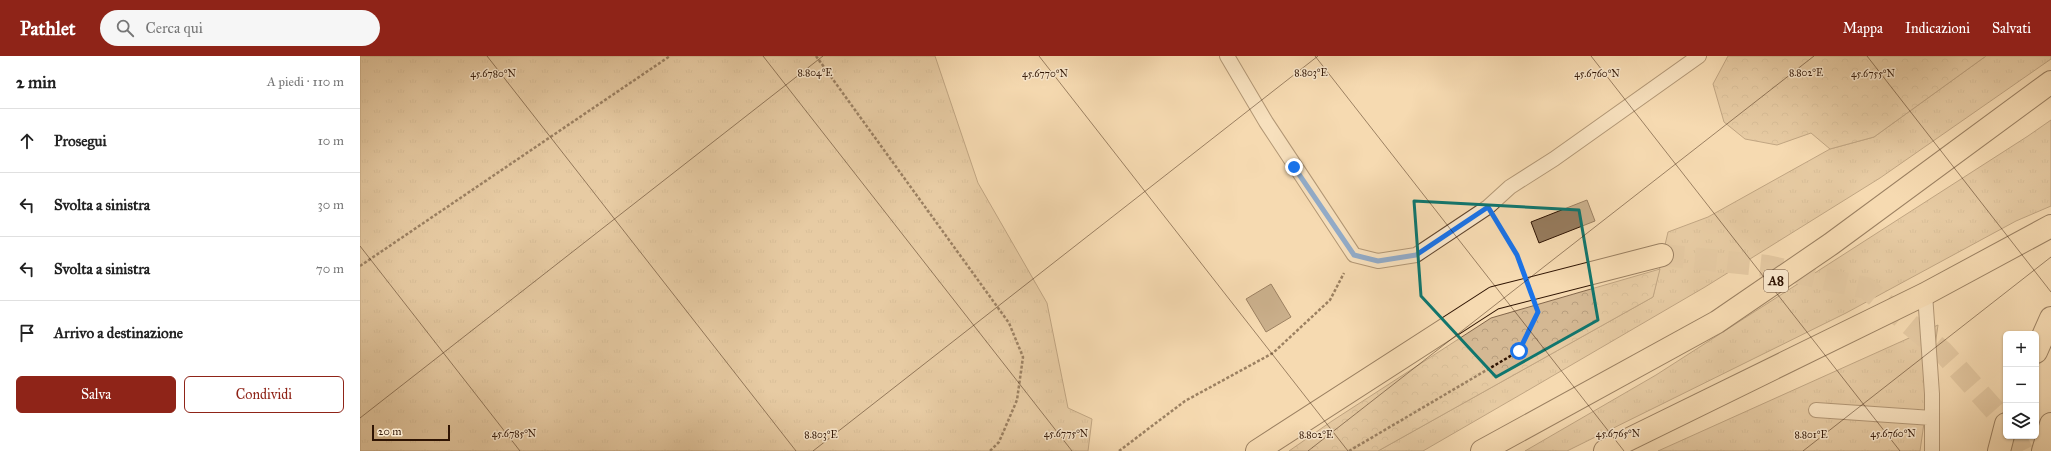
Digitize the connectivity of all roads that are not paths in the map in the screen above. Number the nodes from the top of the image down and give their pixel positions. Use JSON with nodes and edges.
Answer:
{"nodes":[{"id":1,"x":1227,"y":56,"type":"edge"},
{"id":2,"x":1699,"y":56,"type":"edge"},
{"id":3,"x":2051,"y":82,"type":"edge"},
{"id":4,"x":2051,"y":226,"type":"edge"},
{"id":5,"x":1662,"y":255,"type":"tunnel mouth"},
{"id":6,"x":1925,"y":294,"type":"junction"},
{"id":7,"x":2051,"y":318,"type":"edge"},
{"id":8,"x":2039,"y":345,"type":"edge"},
{"id":9,"x":1816,"y":410,"type":"dead end"},
{"id":10,"x":1932,"y":418,"type":"junction"},
{"id":11,"x":2050,"y":426,"type":"edge"},
{"id":12,"x":2003,"y":436,"type":"edge"},
{"id":13,"x":1257,"y":451,"type":"edge"},
{"id":14,"x":1482,"y":451,"type":"edge"},
{"id":15,"x":1605,"y":451,"type":"edge"},
{"id":16,"x":1932,"y":451,"type":"edge"},
{"id":17,"x":1999,"y":451,"type":"edge"},
{"id":18,"x":2043,"y":451,"type":"edge"}],
"edges":[{"from":1,"to":2,"type":"lane"},
{"from":3,"to":14,"type":"highway","number":"A8"},
{"from":4,"to":6,"type":"highway"},
{"from":5,"to":13,"type":"highway"},
{"from":6,"to":10,"type":"lane"},
{"from":6,"to":15,"type":"highway"},
{"from":7,"to":8,"type":"highway"},
{"from":9,"to":10,"type":"lane"},
{"from":10,"to":16,"type":"lane"},
{"from":11,"to":18,"type":"highway"},
{"from":12,"to":17,"type":"highway"}]}
